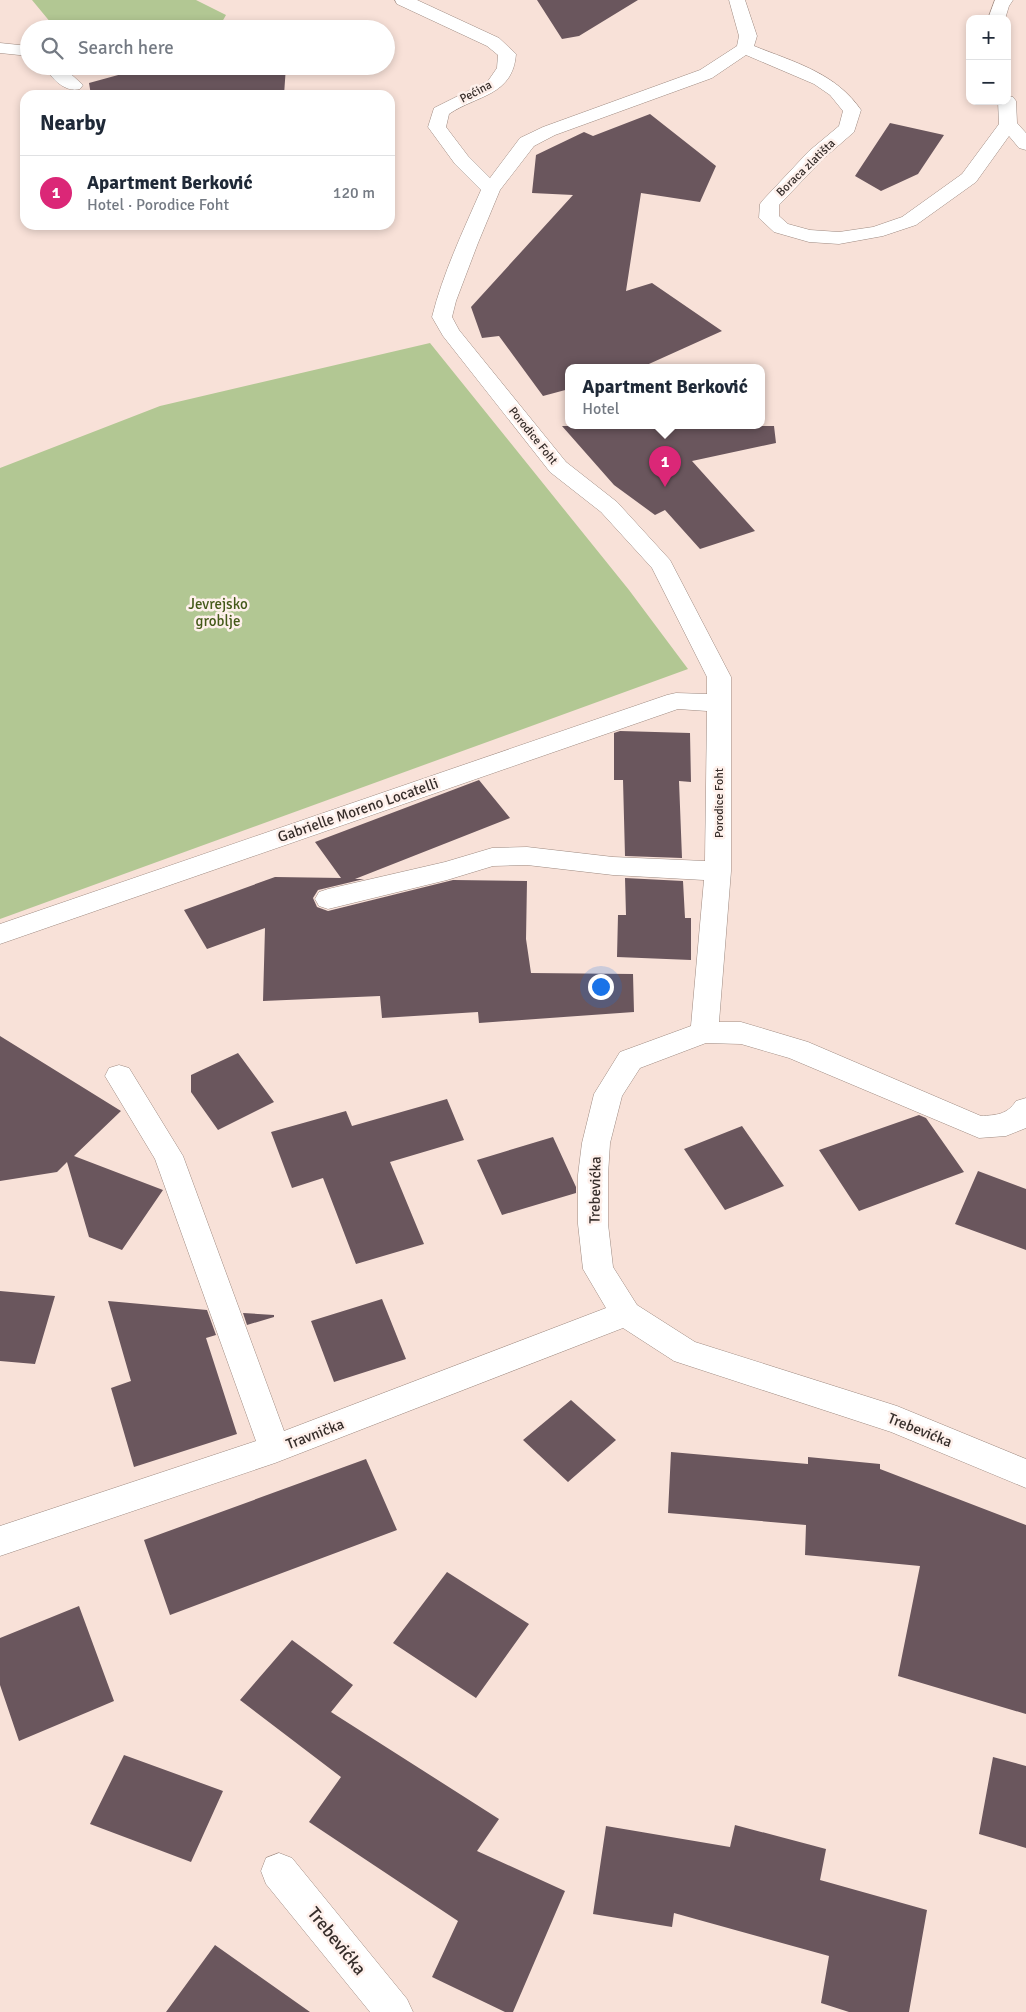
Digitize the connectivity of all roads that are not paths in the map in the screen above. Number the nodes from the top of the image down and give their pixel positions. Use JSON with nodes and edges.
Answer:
{"nodes":[{"id":1,"x":403,"y":0,"type":"edge"},
{"id":2,"x":737,"y":0,"type":"edge"},
{"id":3,"x":1005,"y":0,"type":"edge"},
{"id":4,"x":997,"y":15,"type":"edge"},
{"id":5,"x":0,"y":48,"type":"edge"},
{"id":6,"x":745,"y":48,"type":"junction"},
{"id":7,"x":20,"y":50,"type":"edge"},
{"id":8,"x":59,"y":75,"type":"edge"},
{"id":9,"x":74,"y":85,"type":"dead end"},
{"id":10,"x":1007,"y":105,"type":"edge"},
{"id":11,"x":1008,"y":124,"type":"junction"},
{"id":12,"x":1026,"y":144,"type":"edge"},
{"id":13,"x":491,"y":189,"type":"junction"},
{"id":14,"x":720,"y":703,"type":"junction"},
{"id":15,"x":718,"y":871,"type":"junction"},
{"id":16,"x":328,"y":899,"type":"dead end"},
{"id":17,"x":0,"y":934,"type":"edge"},
{"id":18,"x":704,"y":1032,"type":"junction"},
{"id":19,"x":120,"y":1076,"type":"dead end"},
{"id":20,"x":1026,"y":1109,"type":"edge"},
{"id":21,"x":626,"y":1314,"type":"junction"},
{"id":22,"x":275,"y":1449,"type":"junction"},
{"id":23,"x":1026,"y":1474,"type":"edge"},
{"id":24,"x":0,"y":1541,"type":"edge"},
{"id":25,"x":279,"y":1871,"type":"dead end"},
{"id":26,"x":394,"y":2012,"type":"edge"}],
"edges":[{"from":1,"to":13,"type":"street","name":"Pećina"},
{"from":2,"to":6,"type":"street"},
{"from":3,"to":4,"type":"street"},
{"from":5,"to":7,"type":"street"},
{"from":6,"to":11,"type":"street","name":"Boraca zlatišta"},
{"from":6,"to":13,"type":"street","name":"Porodice Foht"},
{"from":8,"to":9,"type":"street"},
{"from":10,"to":11,"type":"street"},
{"from":11,"to":12,"type":"street"},
{"from":13,"to":14,"type":"street","name":"Porodice Foht"},
{"from":14,"to":15,"type":"street","name":"Porodice Foht"},
{"from":14,"to":17,"type":"street","name":"Gabrielle Moreno Locatelli"},
{"from":15,"to":16,"type":"street"},
{"from":15,"to":18,"type":"street","name":"Porodice Foht"},
{"from":18,"to":20,"type":"street","name":"Trebevićka"},
{"from":18,"to":21,"type":"street","name":"Trebevićka"},
{"from":19,"to":22,"type":"street"},
{"from":21,"to":22,"type":"street","name":"Travnička"},
{"from":21,"to":23,"type":"street","name":"Trebevićka"},
{"from":22,"to":24,"type":"street","name":"Travnička"},
{"from":25,"to":26,"type":"street","name":"Trebevićka"}]}
